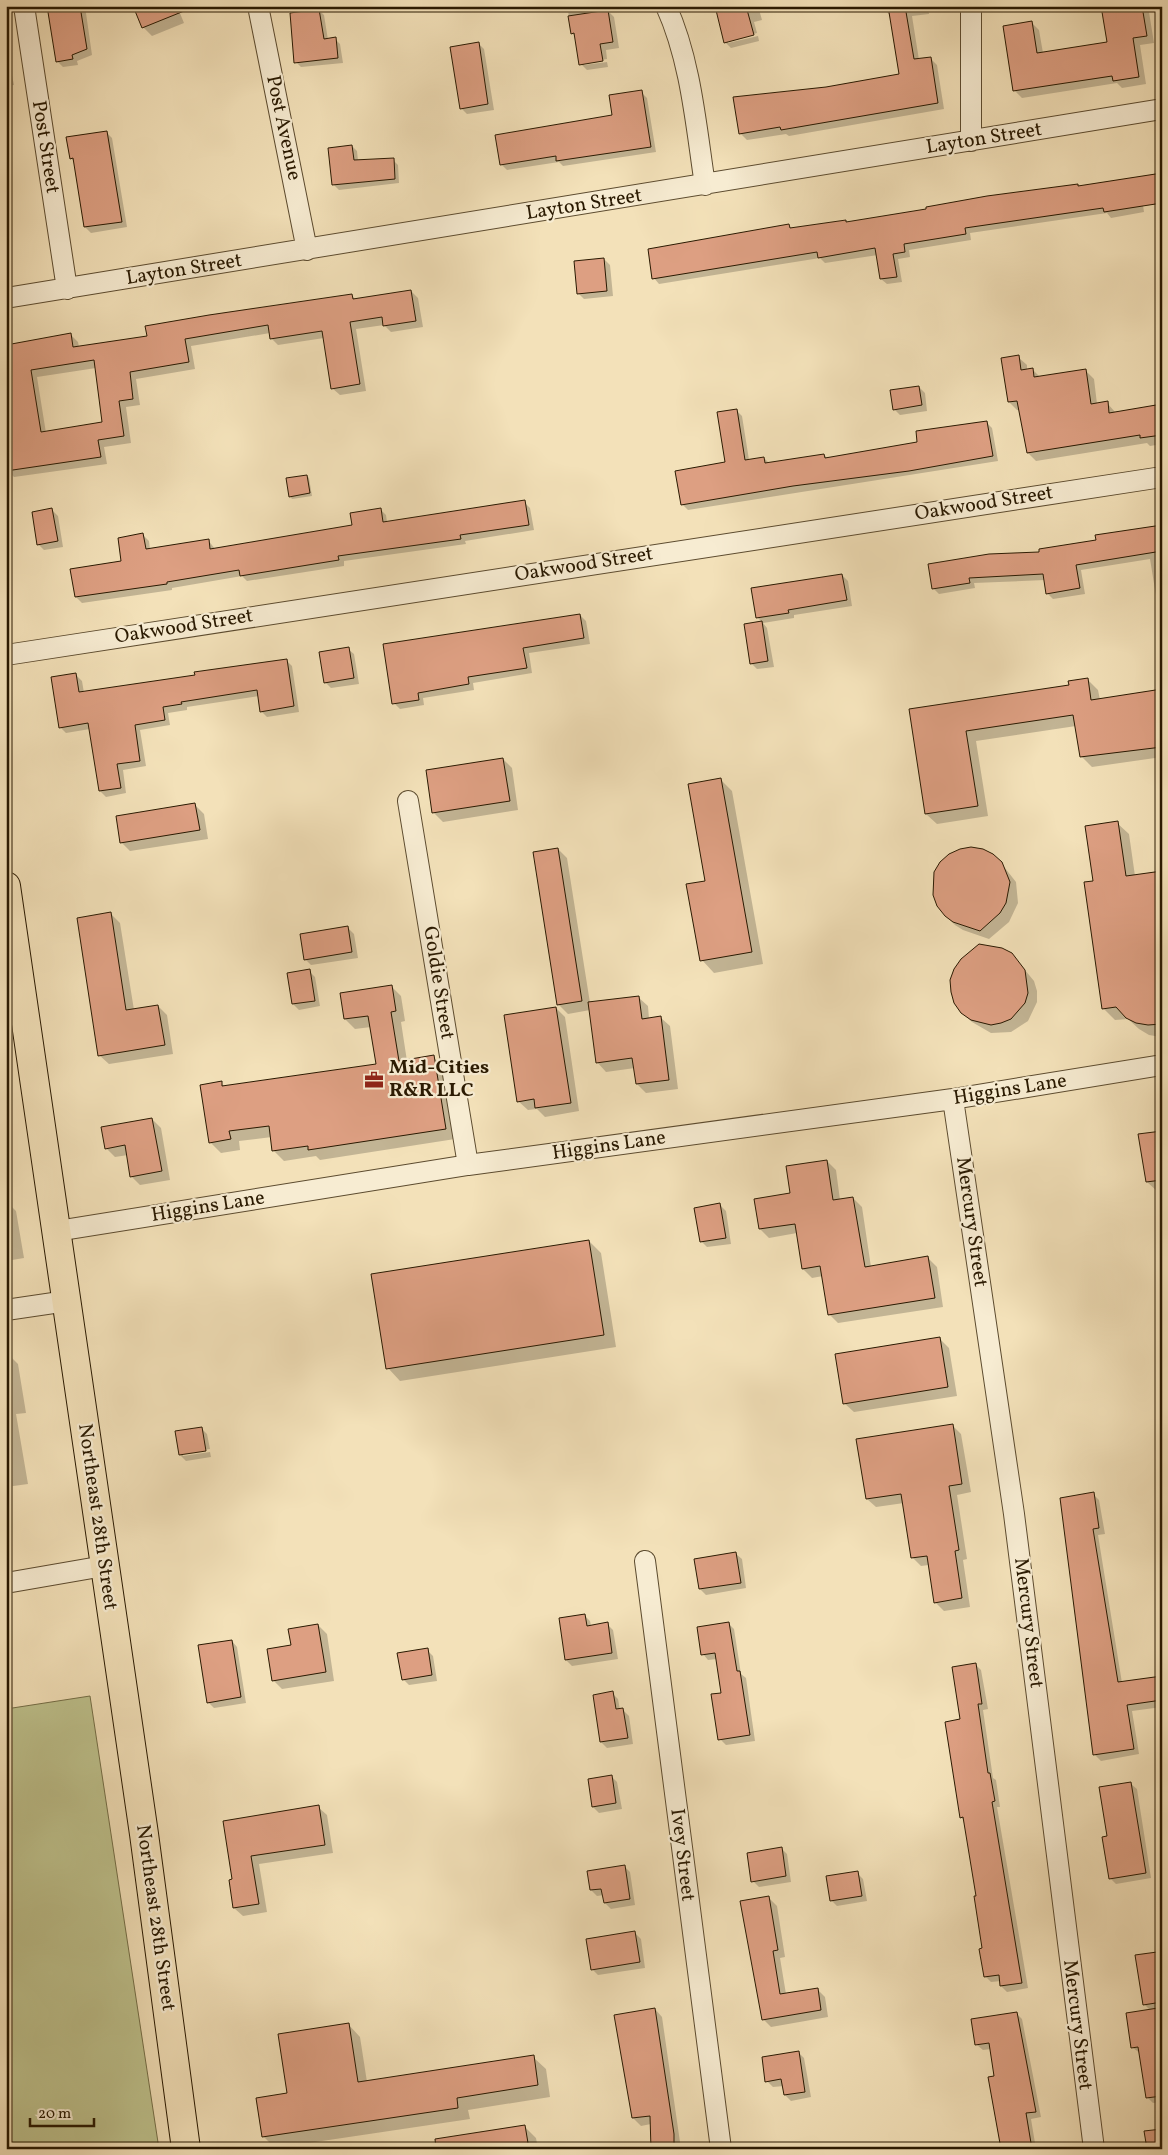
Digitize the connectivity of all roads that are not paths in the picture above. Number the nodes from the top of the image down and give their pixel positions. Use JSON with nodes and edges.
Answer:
{"nodes":[{"id":1,"x":24,"y":6,"type":"edge"},
{"id":2,"x":258,"y":6,"type":"edge"},
{"id":3,"x":666,"y":6,"type":"edge"},
{"id":4,"x":971,"y":6,"type":"edge"},
{"id":5,"x":1162,"y":109,"type":"edge"},
{"id":6,"x":970,"y":141,"type":"junction"},
{"id":7,"x":705,"y":185,"type":"junction"},
{"id":8,"x":307,"y":250,"type":"junction"},
{"id":9,"x":67,"y":289,"type":"junction"},
{"id":10,"x":6,"y":298,"type":"edge"},
{"id":11,"x":1162,"y":477,"type":"edge"},
{"id":12,"x":6,"y":655,"type":"edge"},
{"id":13,"x":408,"y":802,"type":"dead end"},
{"id":14,"x":6,"y":886,"type":"edge"},
{"id":15,"x":13,"y":978,"type":"edge"},
{"id":16,"x":1162,"y":1065,"type":"edge"},
{"id":17,"x":953,"y":1099,"type":"junction"},
{"id":18,"x":468,"y":1165,"type":"junction"},
{"id":19,"x":57,"y":1232,"type":"junction"},
{"id":20,"x":66,"y":1301,"type":"junction"},
{"id":21,"x":6,"y":1310,"type":"edge"},
{"id":22,"x":645,"y":1561,"type":"dead end"},
{"id":23,"x":104,"y":1566,"type":"junction"},
{"id":24,"x":6,"y":1583,"type":"edge"},
{"id":25,"x":186,"y":2149,"type":"edge"},
{"id":26,"x":721,"y":2149,"type":"edge"},
{"id":27,"x":1094,"y":2149,"type":"edge"}],
"edges":[{"from":1,"to":9,"type":"street","name":"Post Street"},
{"from":2,"to":8,"type":"street","name":"Post Avenue"},
{"from":3,"to":7,"type":"street"},
{"from":4,"to":6,"type":"street"},
{"from":5,"to":6,"type":"street","name":"Layton Street"},
{"from":6,"to":7,"type":"street","name":"Layton Street"},
{"from":7,"to":8,"type":"street","name":"Layton Street"},
{"from":8,"to":9,"type":"street","name":"Layton Street"},
{"from":9,"to":10,"type":"street","name":"Layton Street"},
{"from":11,"to":12,"type":"street","name":"Oakwood Street"},
{"from":13,"to":18,"type":"street","name":"Goldie Street"},
{"from":14,"to":15,"type":"main road","name":"Northeast 28th Street"},
{"from":15,"to":19,"type":"main road","name":"Northeast 28th Street"},
{"from":16,"to":17,"type":"street","name":"Higgins Lane"},
{"from":17,"to":18,"type":"street","name":"Higgins Lane"},
{"from":17,"to":27,"type":"street","name":"Mercury Street"},
{"from":18,"to":19,"type":"street","name":"Higgins Lane"},
{"from":19,"to":20,"type":"main road","name":"Northeast 28th Street"},
{"from":20,"to":21,"type":"street"},
{"from":20,"to":23,"type":"main road","name":"Northeast 28th Street"},
{"from":22,"to":26,"type":"street","name":"Ivey Street"},
{"from":23,"to":24,"type":"street"},
{"from":23,"to":25,"type":"main road","name":"Northeast 28th Street"}]}
